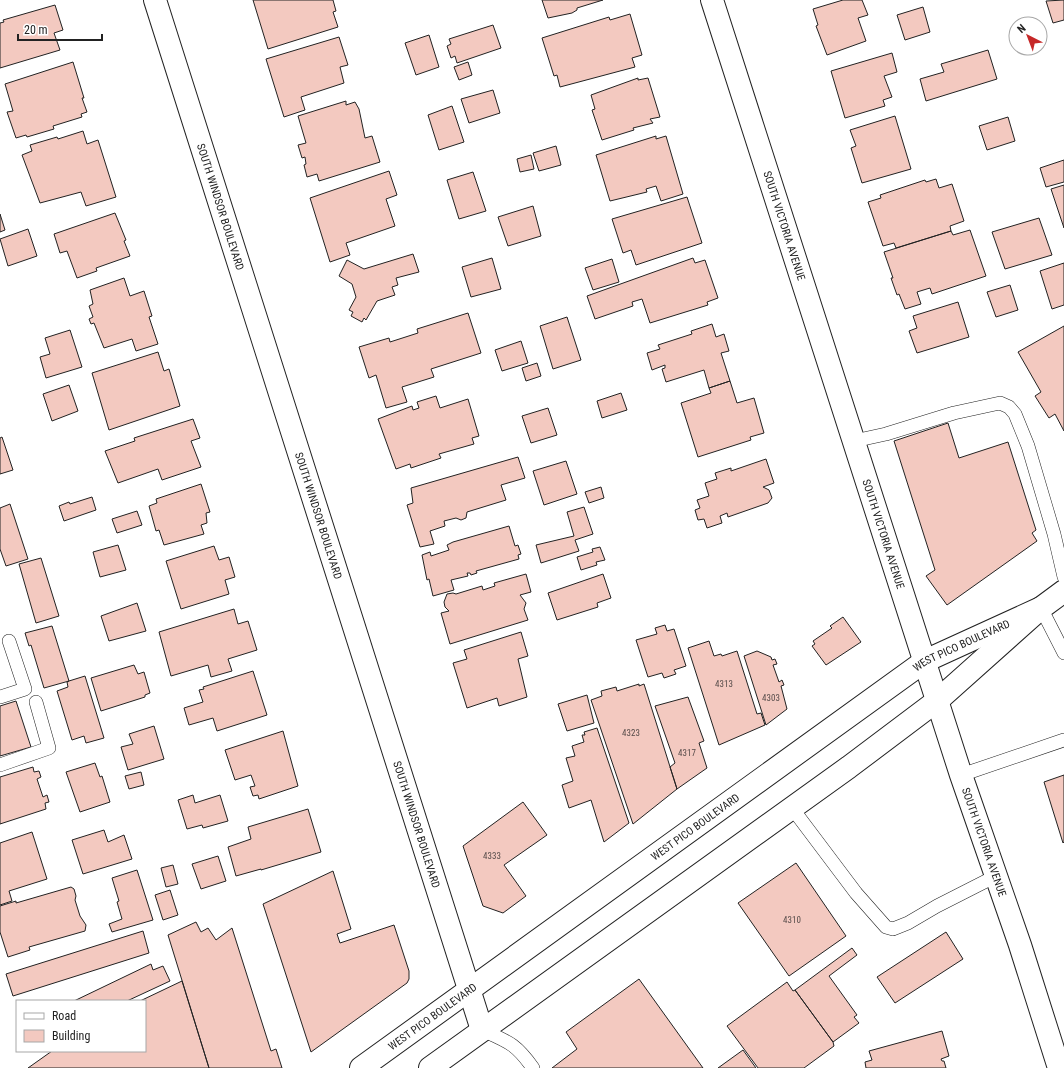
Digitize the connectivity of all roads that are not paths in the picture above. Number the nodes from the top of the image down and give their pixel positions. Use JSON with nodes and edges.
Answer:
{"nodes":[{"id":1,"x":155,"y":0,"type":"edge"},
{"id":2,"x":712,"y":0,"type":"edge"},
{"id":3,"x":854,"y":441,"type":"junction"},
{"id":4,"x":1064,"y":577,"type":"edge"},
{"id":5,"x":1064,"y":591,"type":"edge"},
{"id":6,"x":1041,"y":608,"type":"junction"},
{"id":7,"x":9,"y":641,"type":"dead end"},
{"id":8,"x":1064,"y":653,"type":"edge"},
{"id":9,"x":925,"y":661,"type":"junction"},
{"id":10,"x":0,"y":697,"type":"edge"},
{"id":11,"x":938,"y":700,"type":"junction"},
{"id":12,"x":36,"y":702,"type":"dead end"},
{"id":13,"x":1064,"y":740,"type":"edge"},
{"id":14,"x":0,"y":765,"type":"edge"},
{"id":15,"x":961,"y":775,"type":"junction"},
{"id":16,"x":792,"y":808,"type":"junction"},
{"id":17,"x":996,"y":876,"type":"junction"},
{"id":18,"x":469,"y":990,"type":"junction"},
{"id":19,"x":482,"y":1030,"type":"junction"},
{"id":20,"x":435,"y":1067,"type":"edge"},
{"id":21,"x":361,"y":1068,"type":"edge"},
{"id":22,"x":533,"y":1068,"type":"edge"},
{"id":23,"x":1059,"y":1068,"type":"edge"}],
"edges":[{"from":1,"to":18,"type":"street","name":"SOUTH WINDSOR BOULEVARD"},
{"from":2,"to":3,"type":"street","name":"SOUTH VICTORIA AVENUE"},
{"from":3,"to":4,"type":"lane"},
{"from":3,"to":9,"type":"street","name":"SOUTH VICTORIA AVENUE"},
{"from":5,"to":6,"type":"street","name":"WEST PICO BOULEVARD"},
{"from":6,"to":8,"type":"lane"},
{"from":6,"to":9,"type":"street","name":"WEST PICO BOULEVARD"},
{"from":6,"to":11,"type":"street","name":"WEST PICO BOULEVARD"},
{"from":7,"to":10,"type":"lane"},
{"from":9,"to":11,"type":"street","name":"SOUTH VICTORIA AVENUE"},
{"from":9,"to":18,"type":"street","name":"WEST PICO BOULEVARD"},
{"from":11,"to":15,"type":"street","name":"SOUTH VICTORIA AVENUE"},
{"from":11,"to":16,"type":"street","name":"WEST PICO BOULEVARD"},
{"from":12,"to":14,"type":"lane"},
{"from":13,"to":15,"type":"lane"},
{"from":15,"to":17,"type":"street","name":"SOUTH VICTORIA AVENUE"},
{"from":16,"to":17,"type":"lane"},
{"from":16,"to":19,"type":"street","name":"WEST PICO BOULEVARD"},
{"from":17,"to":23,"type":"street","name":"SOUTH VICTORIA AVENUE"},
{"from":18,"to":19,"type":"street","name":"SOUTH WINDSOR BOULEVARD"},
{"from":18,"to":21,"type":"street","name":"WEST PICO BOULEVARD"},
{"from":19,"to":20,"type":"street","name":"WEST PICO BOULEVARD"},
{"from":19,"to":22,"type":"lane"}]}
